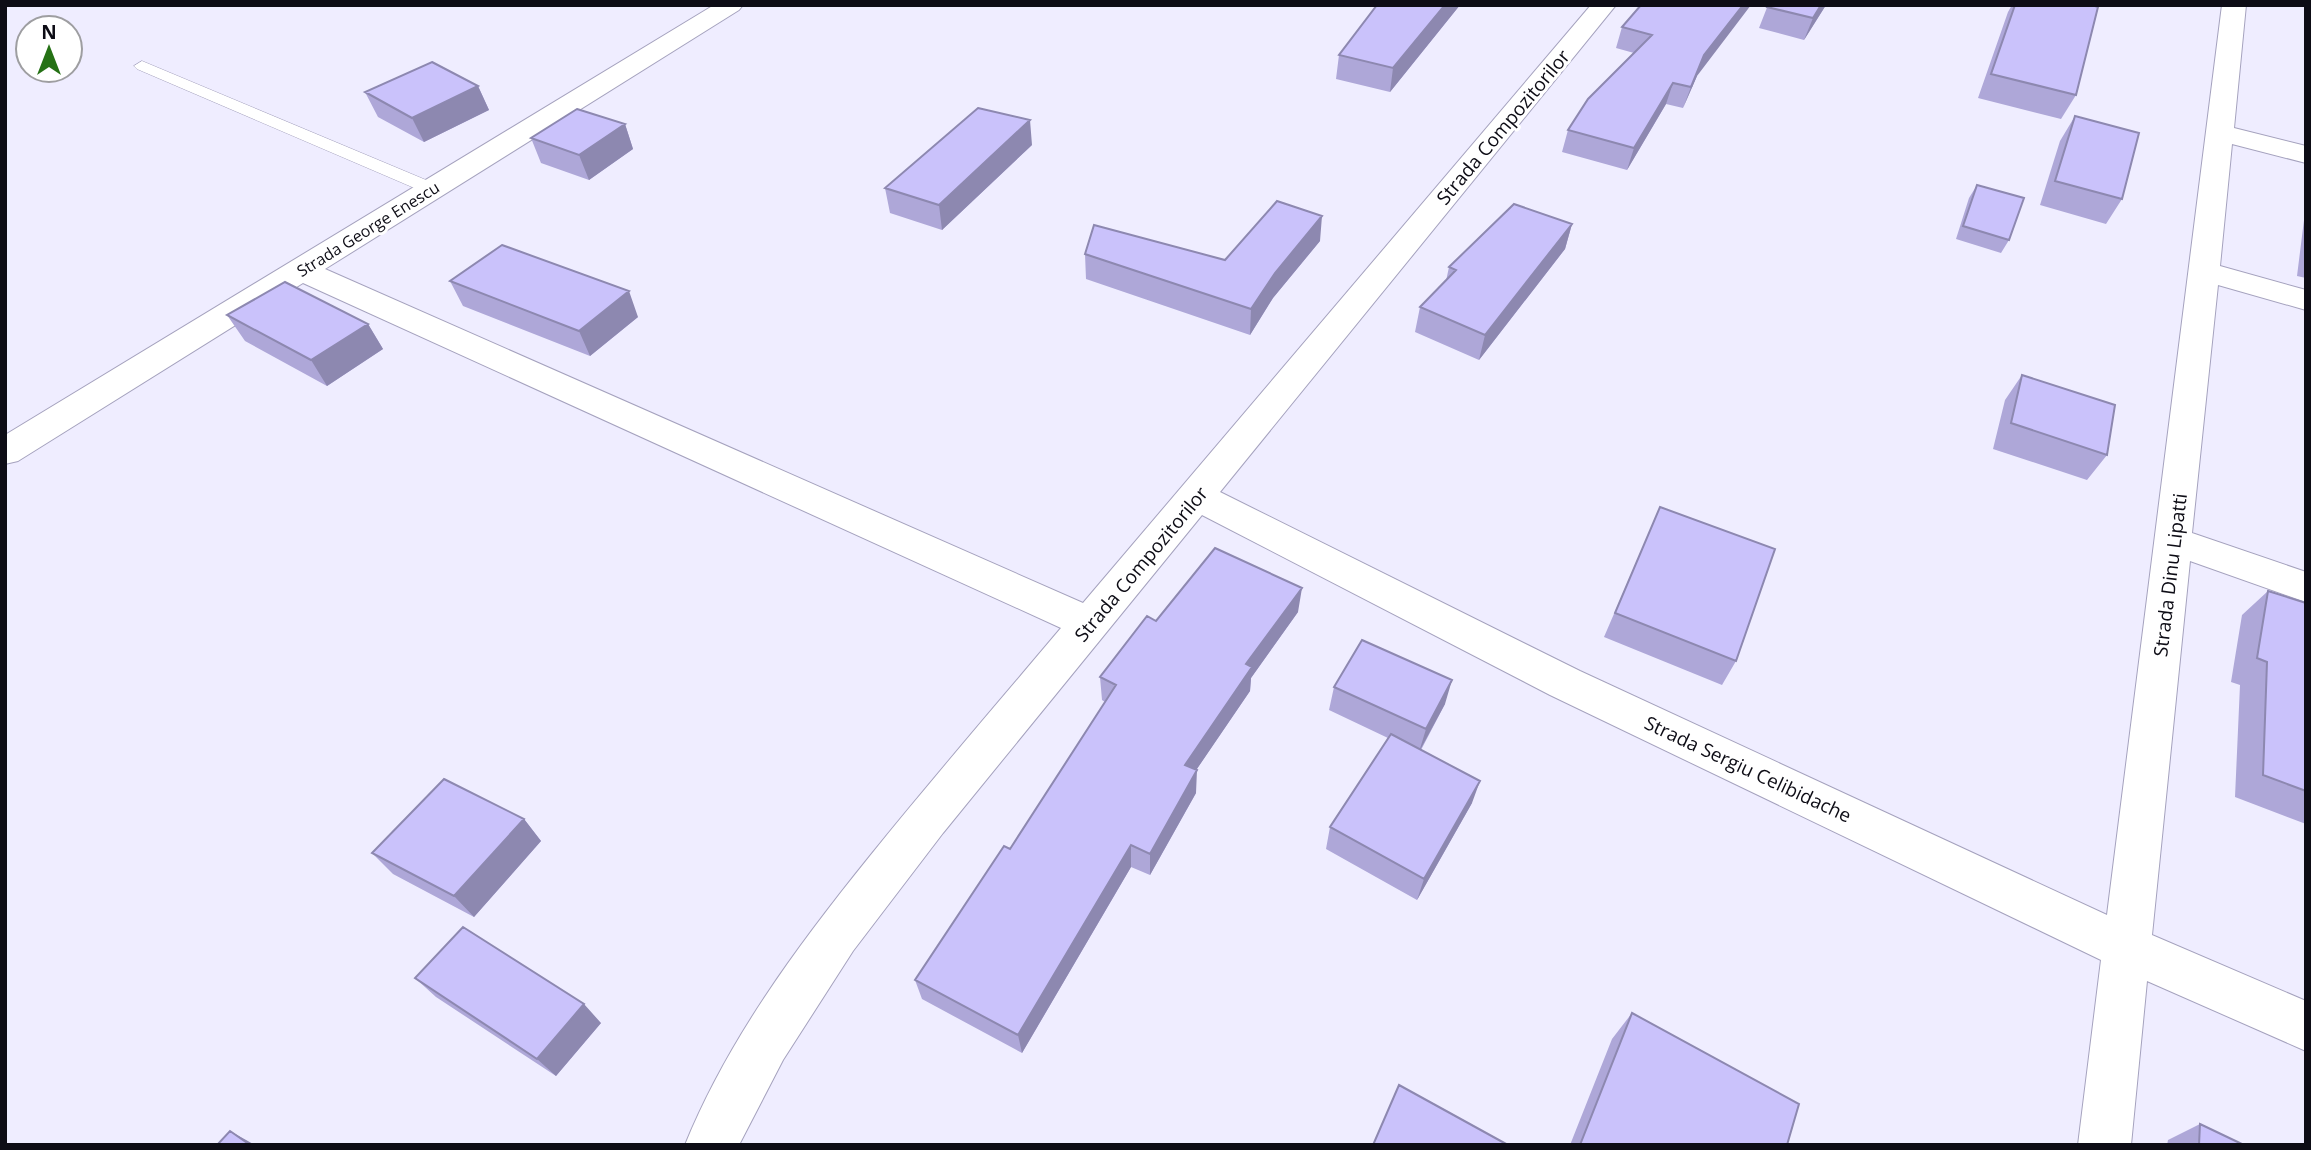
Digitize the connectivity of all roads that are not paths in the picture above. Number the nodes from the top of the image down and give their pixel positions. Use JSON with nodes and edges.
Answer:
{"nodes":[{"id":1,"x":731,"y":5,"type":"edge"},
{"id":2,"x":1604,"y":5,"type":"edge"},
{"id":3,"x":2234,"y":5,"type":"edge"},
{"id":4,"x":142,"y":66,"type":"dead end"},
{"id":5,"x":2219,"y":132,"type":"junction"},
{"id":6,"x":2306,"y":155,"type":"edge"},
{"id":7,"x":432,"y":189,"type":"junction"},
{"id":8,"x":301,"y":270,"type":"junction"},
{"id":9,"x":2204,"y":271,"type":"junction"},
{"id":10,"x":2306,"y":300,"type":"edge"},
{"id":11,"x":5,"y":452,"type":"edge"},
{"id":12,"x":1197,"y":496,"type":"junction"},
{"id":13,"x":2173,"y":541,"type":"junction"},
{"id":14,"x":2306,"y":587,"type":"edge"},
{"id":15,"x":1090,"y":624,"type":"junction"},
{"id":16,"x":2127,"y":948,"type":"junction"},
{"id":17,"x":2306,"y":1026,"type":"edge"},
{"id":18,"x":710,"y":1145,"type":"edge"},
{"id":19,"x":2104,"y":1145,"type":"edge"}],
"edges":[{"from":1,"to":7,"type":"street","name":"Strada George Enescu"},
{"from":2,"to":12,"type":"street","name":"Strada Compozitorilor"},
{"from":3,"to":5,"type":"street","name":"Strada Dinu Lipatti"},
{"from":4,"to":7,"type":"lane"},
{"from":5,"to":6,"type":"street"},
{"from":5,"to":9,"type":"street","name":"Strada Dinu Lipatti"},
{"from":7,"to":8,"type":"street","name":"Strada George Enescu"},
{"from":8,"to":11,"type":"street","name":"Strada George Enescu"},
{"from":8,"to":15,"type":"street"},
{"from":9,"to":10,"type":"street"},
{"from":9,"to":13,"type":"street","name":"Strada Dinu Lipatti"},
{"from":12,"to":15,"type":"street","name":"Strada Compozitorilor"},
{"from":12,"to":16,"type":"street","name":"Strada Sergiu Celibidache"},
{"from":13,"to":14,"type":"street"},
{"from":13,"to":16,"type":"street","name":"Strada Dinu Lipatti"},
{"from":15,"to":18,"type":"street","name":"Strada Compozitorilor"},
{"from":16,"to":17,"type":"street","name":"Strada Sergiu Celibidache"},
{"from":16,"to":19,"type":"street","name":"Strada Dinu Lipatti"}]}
